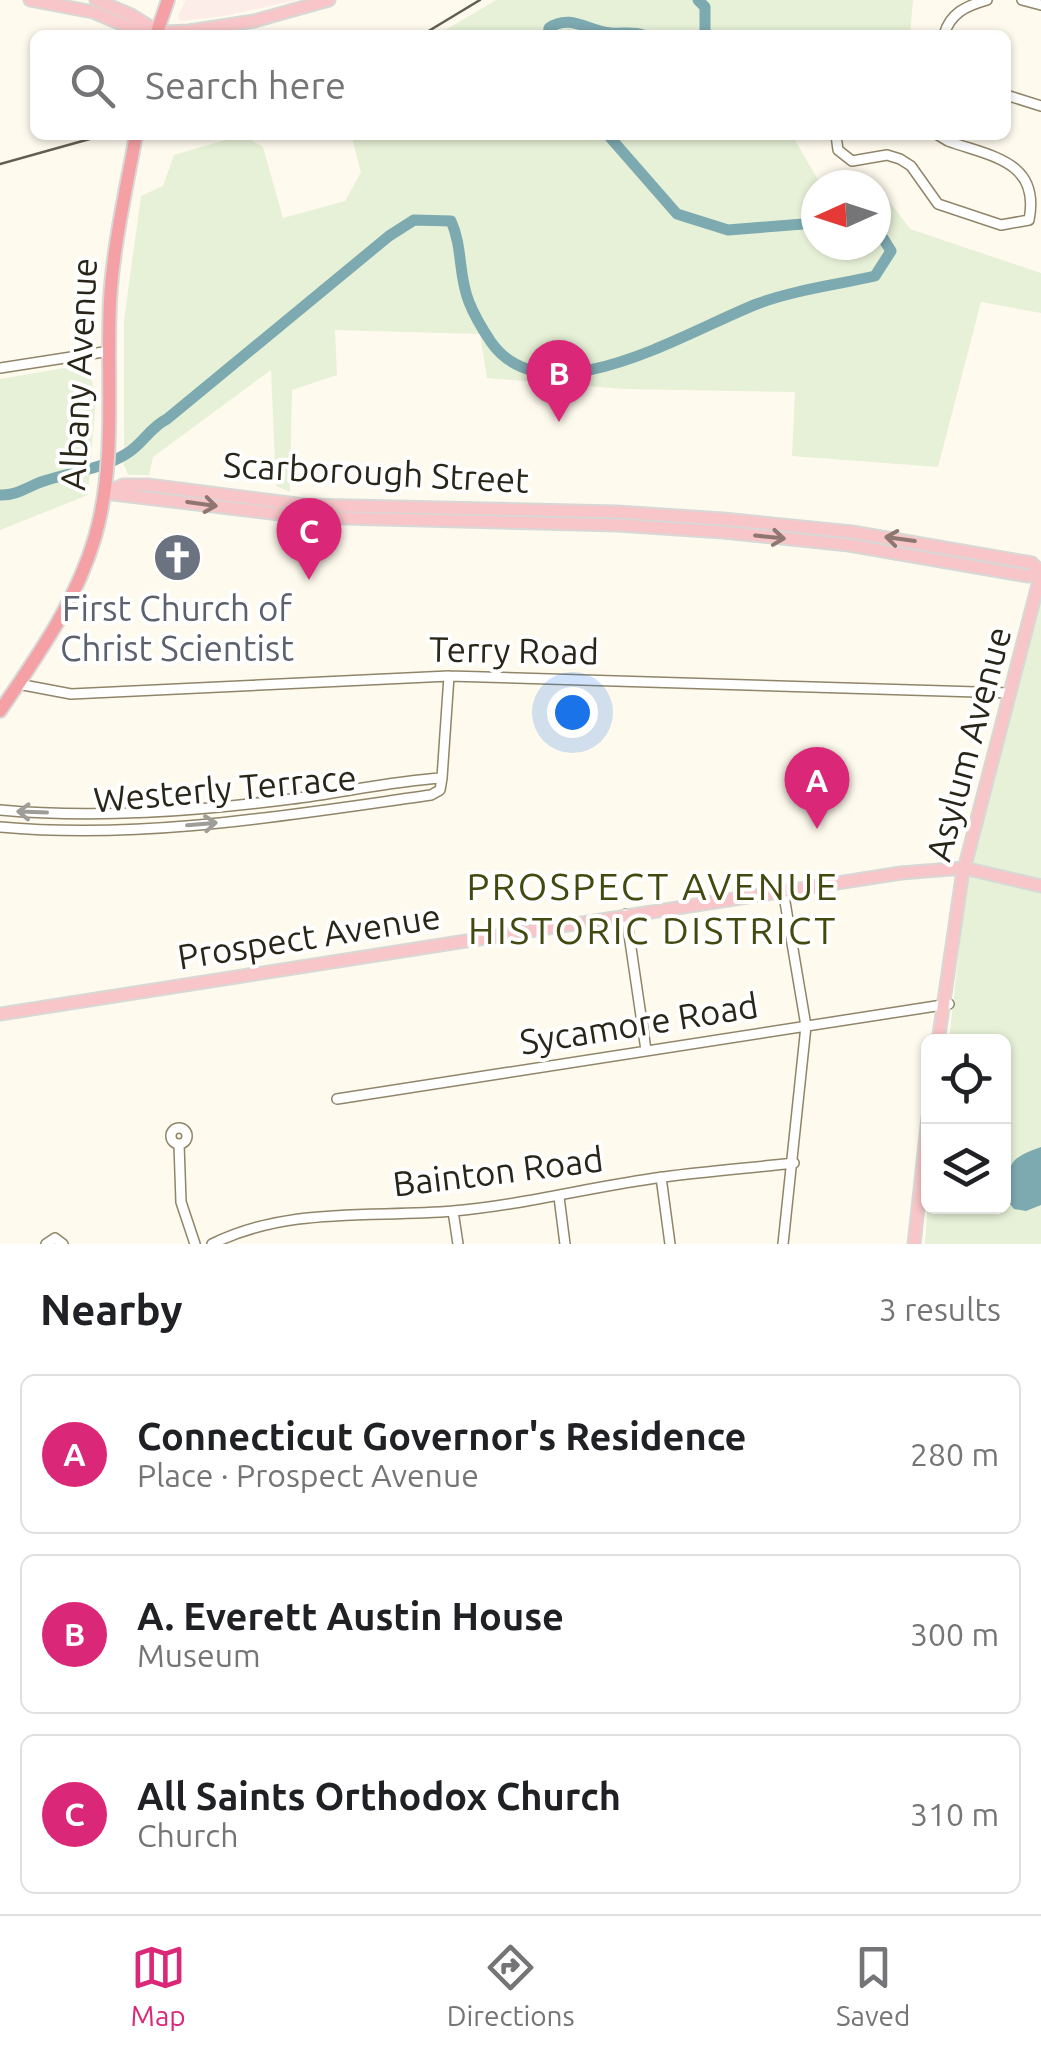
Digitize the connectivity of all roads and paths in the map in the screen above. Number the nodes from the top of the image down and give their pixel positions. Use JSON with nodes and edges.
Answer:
{"nodes":[{"id":1,"x":32,"y":0,"type":"edge"},
{"id":2,"x":96,"y":0,"type":"edge"},
{"id":3,"x":168,"y":0,"type":"edge"},
{"id":4,"x":328,"y":0,"type":"edge"},
{"id":5,"x":987,"y":0,"type":"edge"},
{"id":6,"x":1022,"y":0,"type":"edge"},
{"id":7,"x":1041,"y":5,"type":"edge"},
{"id":8,"x":134,"y":30,"type":"edge"},
{"id":9,"x":152,"y":30,"type":"edge"},
{"id":10,"x":157,"y":30,"type":"edge"},
{"id":11,"x":197,"y":30,"type":"edge"},
{"id":12,"x":946,"y":30,"type":"edge"},
{"id":13,"x":1011,"y":97,"type":"edge"},
{"id":14,"x":1041,"y":106,"type":"edge"},
{"id":15,"x":135,"y":140,"type":"edge"},
{"id":16,"x":837,"y":140,"type":"edge"},
{"id":17,"x":946,"y":140,"type":"edge"},
{"id":18,"x":1040,"y":202,"type":"edge"},
{"id":19,"x":110,"y":351,"type":"junction"},
{"id":20,"x":0,"y":368,"type":"edge"},
{"id":21,"x":105,"y":493,"type":"junction"},
{"id":22,"x":851,"y":539,"type":"junction"},
{"id":23,"x":938,"y":545,"type":"junction"},
{"id":24,"x":936,"y":559,"type":"junction"},
{"id":25,"x":1041,"y":572,"type":"edge"},
{"id":26,"x":449,"y":676,"type":"junction"},
{"id":27,"x":18,"y":684,"type":"junction"},
{"id":28,"x":1010,"y":693,"type":"junction"},
{"id":29,"x":0,"y":711,"type":"edge"},
{"id":30,"x":442,"y":778,"type":"junction"},
{"id":31,"x":0,"y":810,"type":"edge"},
{"id":32,"x":0,"y":827,"type":"edge"},
{"id":33,"x":964,"y":868,"type":"junction"},
{"id":34,"x":1041,"y":886,"type":"edge"},
{"id":35,"x":783,"y":890,"type":"junction"},
{"id":36,"x":626,"y":914,"type":"junction"},
{"id":37,"x":946,"y":1005,"type":"junction"},
{"id":38,"x":0,"y":1014,"type":"edge"},
{"id":39,"x":806,"y":1026,"type":"junction"},
{"id":40,"x":942,"y":1034,"type":"edge"},
{"id":41,"x":646,"y":1050,"type":"junction"},
{"id":42,"x":338,"y":1099,"type":"dead end"},
{"id":43,"x":927,"y":1124,"type":"edge"},
{"id":44,"x":179,"y":1144,"type":"dead end"},
{"id":45,"x":794,"y":1164,"type":"junction"},
{"id":46,"x":662,"y":1177,"type":"junction"},
{"id":47,"x":559,"y":1197,"type":"junction"},
{"id":48,"x":453,"y":1211,"type":"junction"},
{"id":49,"x":922,"y":1214,"type":"edge"},
{"id":50,"x":46,"y":1244,"type":"edge"},
{"id":51,"x":64,"y":1244,"type":"edge"},
{"id":52,"x":195,"y":1244,"type":"edge"},
{"id":53,"x":212,"y":1244,"type":"edge"},
{"id":54,"x":458,"y":1244,"type":"edge"},
{"id":55,"x":565,"y":1244,"type":"edge"},
{"id":56,"x":670,"y":1244,"type":"edge"},
{"id":57,"x":783,"y":1244,"type":"edge"},
{"id":58,"x":917,"y":1244,"type":"edge"}],
"edges":[{"from":1,"to":8,"type":"main road"},
{"from":2,"to":9,"type":"main road"},
{"from":3,"to":10,"type":"highway"},
{"from":4,"to":11,"type":"main road"},
{"from":5,"to":12,"type":"street"},
{"from":6,"to":7,"type":"street"},
{"from":13,"to":14,"type":"street"},
{"from":15,"to":19,"type":"highway","name":"Albany Avenue"},
{"from":16,"to":18,"type":"street"},
{"from":17,"to":18,"type":"street"},
{"from":19,"to":20,"type":"street"},
{"from":19,"to":21,"type":"highway","name":"Albany Avenue"},
{"from":21,"to":22,"type":"main road","name":"Scarborough Street"},
{"from":21,"to":27,"type":"highway","name":"Albany Avenue"},
{"from":23,"to":22,"type":"main road","name":"Scarborough Street","one_way":true},
{"from":22,"to":24,"type":"main road","name":"Scarborough Street"},
{"from":23,"to":24,"type":"main road"},
{"from":23,"to":25,"type":"main road","name":"Scarborough Street"},
{"from":24,"to":25,"type":"main road","name":"Scarborough Street"},
{"from":25,"to":28,"type":"main road","name":"Asylum Avenue"},
{"from":26,"to":27,"type":"street","name":"Terry Road"},
{"from":26,"to":28,"type":"street","name":"Terry Road"},
{"from":26,"to":30,"type":"street"},
{"from":27,"to":29,"type":"highway","name":"Albany Avenue"},
{"from":28,"to":33,"type":"main road","name":"Asylum Avenue"},
{"from":30,"to":31,"type":"street","name":"Westerly Terrace","one_way":true},
{"from":32,"to":30,"type":"street","name":"Westerly Terrace","one_way":true},
{"from":33,"to":34,"type":"main road","name":"Prospect Avenue"},
{"from":33,"to":35,"type":"main road","name":"Prospect Avenue"},
{"from":33,"to":37,"type":"main road","name":"Asylum Avenue"},
{"from":35,"to":36,"type":"main road","name":"Prospect Avenue"},
{"from":35,"to":39,"type":"street"},
{"from":36,"to":38,"type":"main road","name":"Prospect Avenue"},
{"from":36,"to":41,"type":"street"},
{"from":37,"to":39,"type":"street","name":"Sycamore Road"},
{"from":37,"to":40,"type":"main road","name":"Asylum Avenue"},
{"from":39,"to":41,"type":"street","name":"Sycamore Road"},
{"from":39,"to":45,"type":"street"},
{"from":41,"to":42,"type":"street","name":"Sycamore Road"},
{"from":43,"to":58,"type":"main road"},
{"from":44,"to":52,"type":"street"},
{"from":45,"to":46,"type":"street","name":"Bainton Road"},
{"from":45,"to":57,"type":"street"},
{"from":46,"to":47,"type":"street","name":"Bainton Road"},
{"from":46,"to":56,"type":"street"},
{"from":47,"to":48,"type":"street","name":"Bainton Road"},
{"from":47,"to":55,"type":"street"},
{"from":48,"to":53,"type":"street","name":"Bainton Road"},
{"from":48,"to":54,"type":"street"},
{"from":49,"to":58,"type":"main road"},
{"from":50,"to":51,"type":"street"}]}
